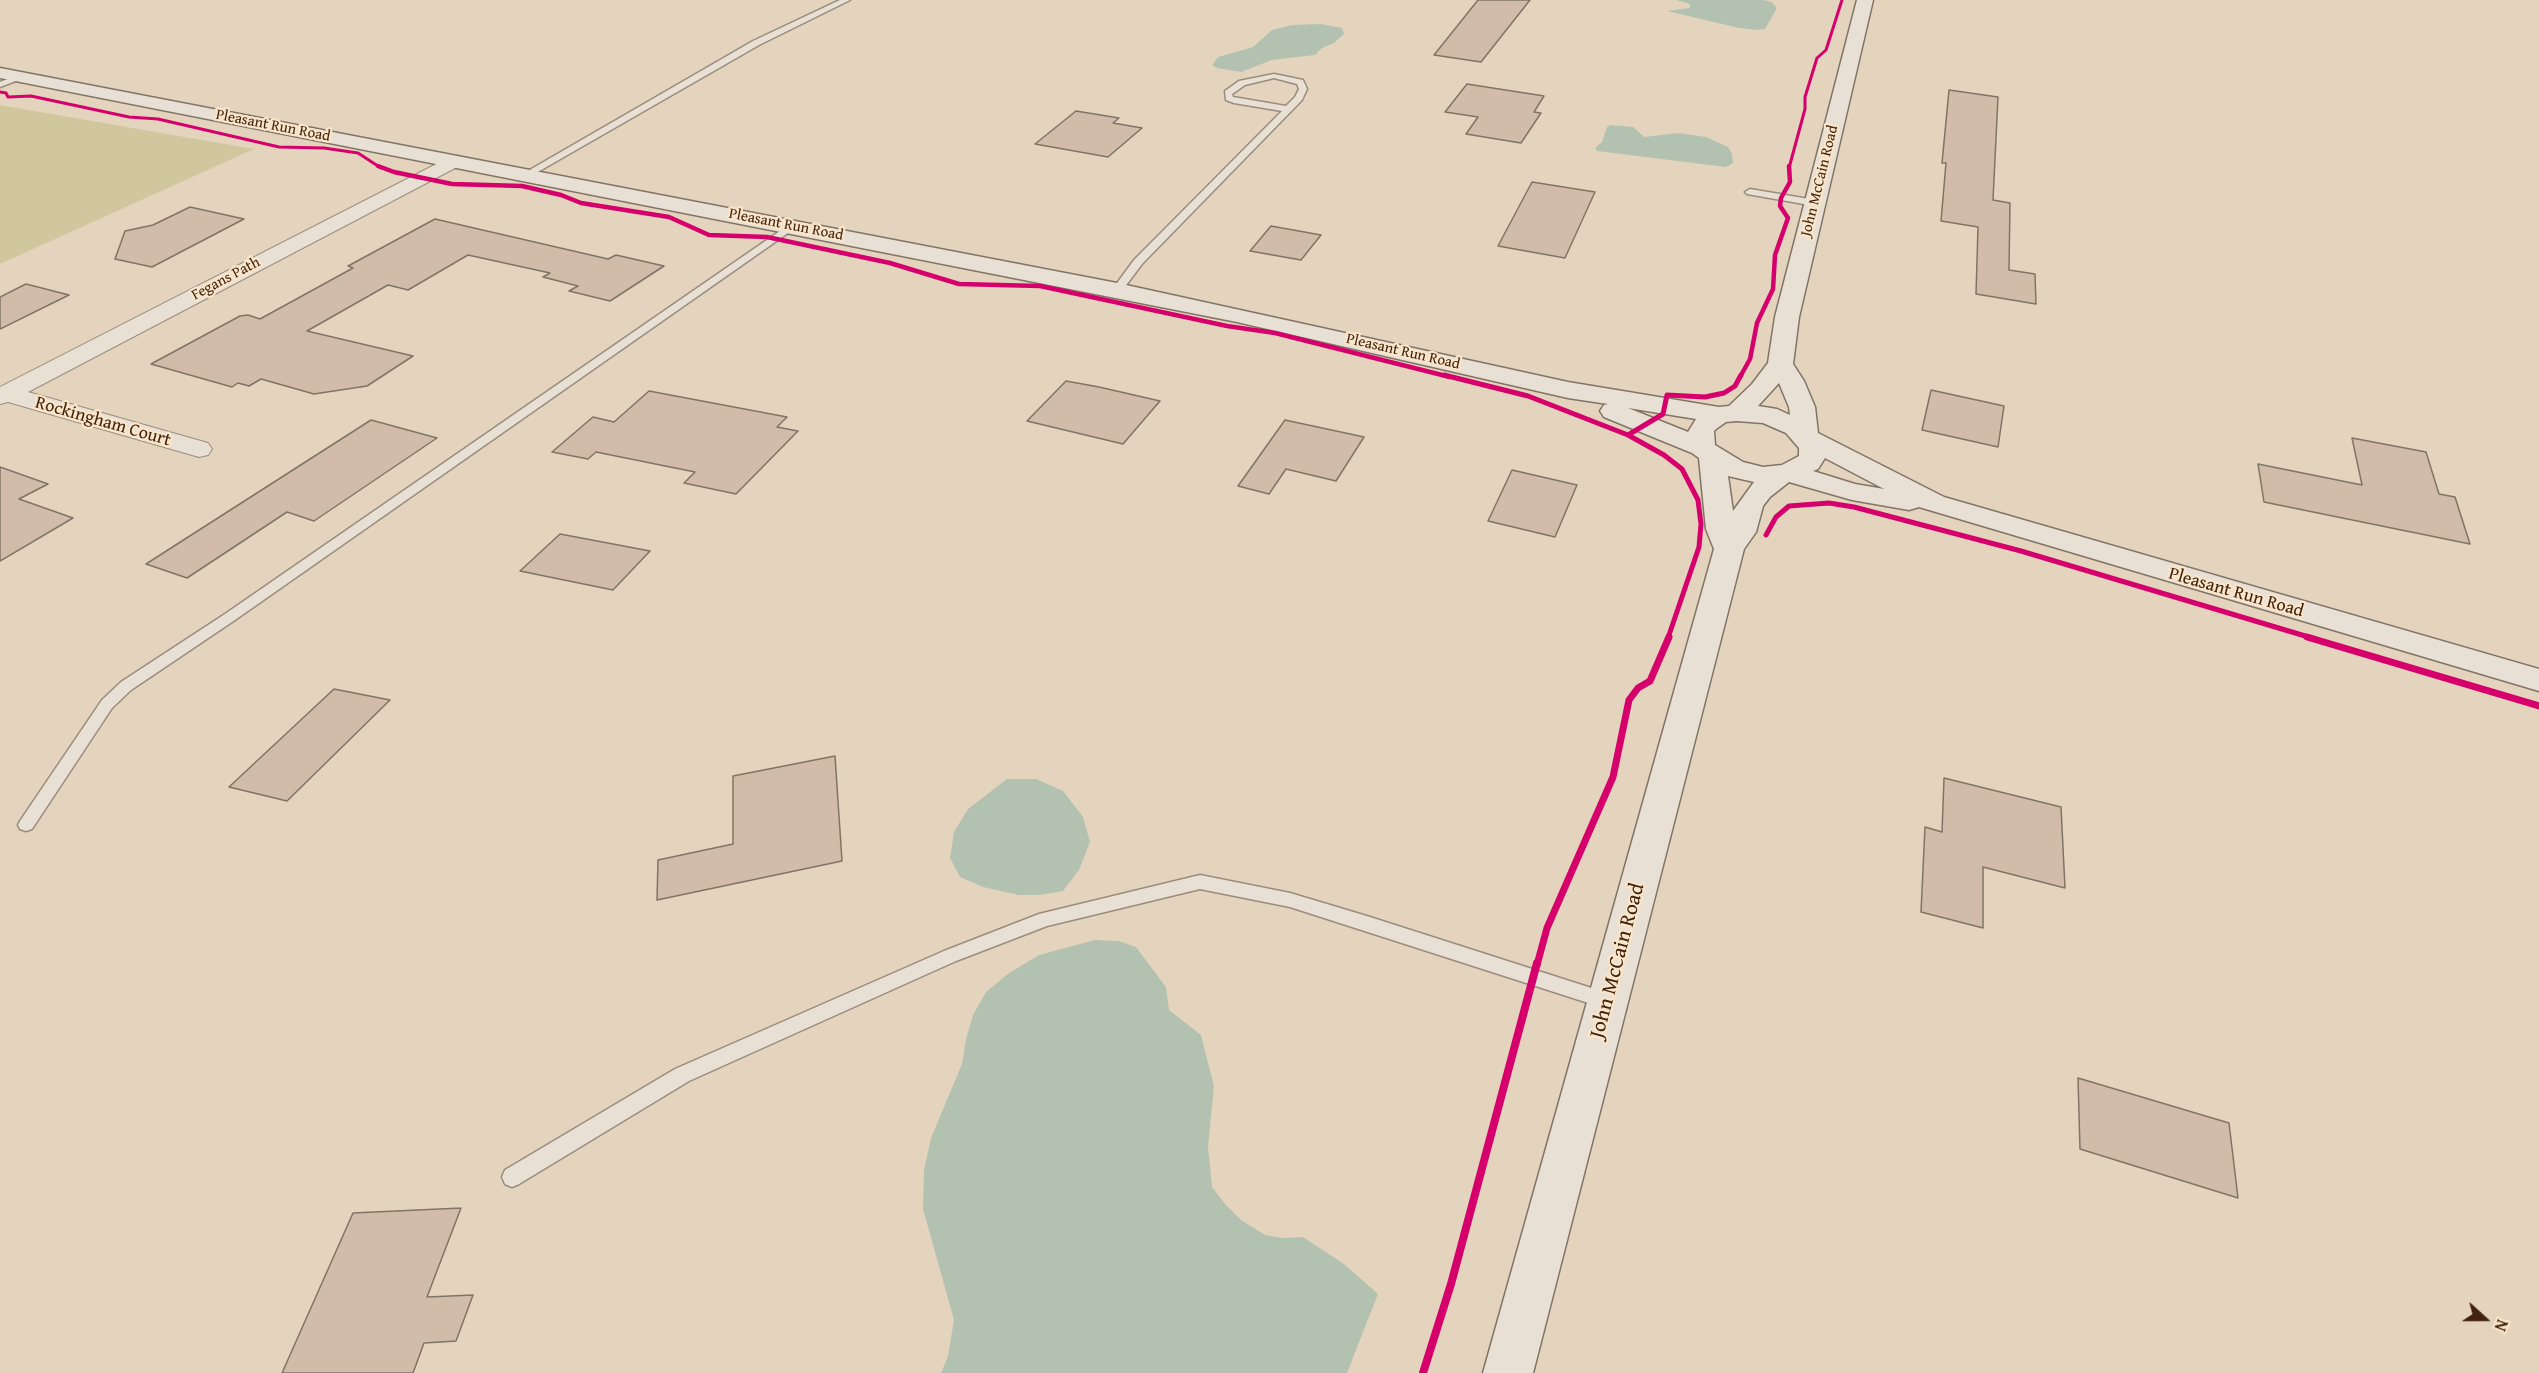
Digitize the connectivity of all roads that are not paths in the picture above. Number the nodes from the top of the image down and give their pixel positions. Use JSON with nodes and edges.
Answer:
{"nodes":[{"id":1,"x":846,"y":0,"type":"edge"},
{"id":2,"x":1865,"y":0,"type":"edge"},
{"id":3,"x":6,"y":78,"type":"edge"},
{"id":4,"x":1288,"y":110,"type":"junction"},
{"id":5,"x":453,"y":162,"type":"junction"},
{"id":6,"x":526,"y":175,"type":"junction"},
{"id":7,"x":1750,"y":192,"type":"dead end"},
{"id":8,"x":1815,"y":202,"type":"junction"},
{"id":9,"x":793,"y":226,"type":"junction"},
{"id":10,"x":1117,"y":290,"type":"junction"},
{"id":11,"x":1780,"y":364,"type":"junction"},
{"id":12,"x":1568,"y":390,"type":"junction"},
{"id":13,"x":3,"y":396,"type":"edge"},
{"id":14,"x":1802,"y":408,"type":"junction"},
{"id":15,"x":1728,"y":414,"type":"junction"},
{"id":16,"x":1660,"y":430,"type":"junction"},
{"id":17,"x":1807,"y":437,"type":"junction"},
{"id":18,"x":199,"y":449,"type":"dead end"},
{"id":19,"x":1709,"y":462,"type":"junction"},
{"id":20,"x":1860,"y":465,"type":"junction"},
{"id":21,"x":1784,"y":474,"type":"junction"},
{"id":22,"x":1934,"y":503,"type":"junction"},
{"id":23,"x":1729,"y":549,"type":"junction"},
{"id":24,"x":2539,"y":680,"type":"edge"},
{"id":25,"x":26,"y":825,"type":"dead end"},
{"id":26,"x":1607,"y":1000,"type":"junction"},
{"id":27,"x":512,"y":1177,"type":"dead end"},
{"id":28,"x":1508,"y":1373,"type":"edge"}],
"edges":[{"from":1,"to":6,"type":"lane"},
{"from":2,"to":8,"type":"main road","name":"John McCain Road"},
{"from":3,"to":5,"type":"main road","name":"Pleasant Run Road"},
{"from":4,"to":4,"type":"lane"},
{"from":4,"to":10,"type":"lane"},
{"from":5,"to":6,"type":"main road","name":"Pleasant Run Road"},
{"from":5,"to":13,"type":"street","name":"Fegans Path"},
{"from":6,"to":9,"type":"main road","name":"Pleasant Run Road"},
{"from":7,"to":8,"type":"lane"},
{"from":8,"to":11,"type":"main road","name":"John McCain Road"},
{"from":9,"to":10,"type":"main road","name":"Pleasant Run Road"},
{"from":9,"to":25,"type":"lane"},
{"from":10,"to":12,"type":"main road","name":"Pleasant Run Road"},
{"from":11,"to":14,"type":"main road"},
{"from":11,"to":15,"type":"main road","name":"John McCain Road"},
{"from":12,"to":15,"type":"main road","name":"Pleasant Run Road"},
{"from":12,"to":16,"type":"main road","name":"Pleasant Run Road"},
{"from":13,"to":18,"type":"street","name":"Rockingham Court"},
{"from":14,"to":17,"type":"main road"},
{"from":14,"to":20,"type":"main road"},
{"from":15,"to":17,"type":"main road","name":"Pleasant Run Road"},
{"from":15,"to":19,"type":"main road","name":"John McCain Road"},
{"from":16,"to":19,"type":"main road","name":"Pleasant Run Road"},
{"from":16,"to":19,"type":"main road"},
{"from":17,"to":20,"type":"main road","name":"Pleasant Run Road"},
{"from":17,"to":21,"type":"main road","name":"John McCain Road"},
{"from":19,"to":21,"type":"main road","name":"Pleasant Run Road"},
{"from":19,"to":23,"type":"main road"},
{"from":20,"to":22,"type":"main road","name":"Pleasant Run Road"},
{"from":21,"to":22,"type":"main road","name":"Pleasant Run Road"},
{"from":21,"to":23,"type":"main road","name":"John McCain Road"},
{"from":22,"to":24,"type":"main road","name":"Pleasant Run Road"},
{"from":23,"to":26,"type":"main road","name":"John McCain Road"},
{"from":26,"to":27,"type":"lane"},
{"from":26,"to":28,"type":"main road","name":"John McCain Road"}]}
